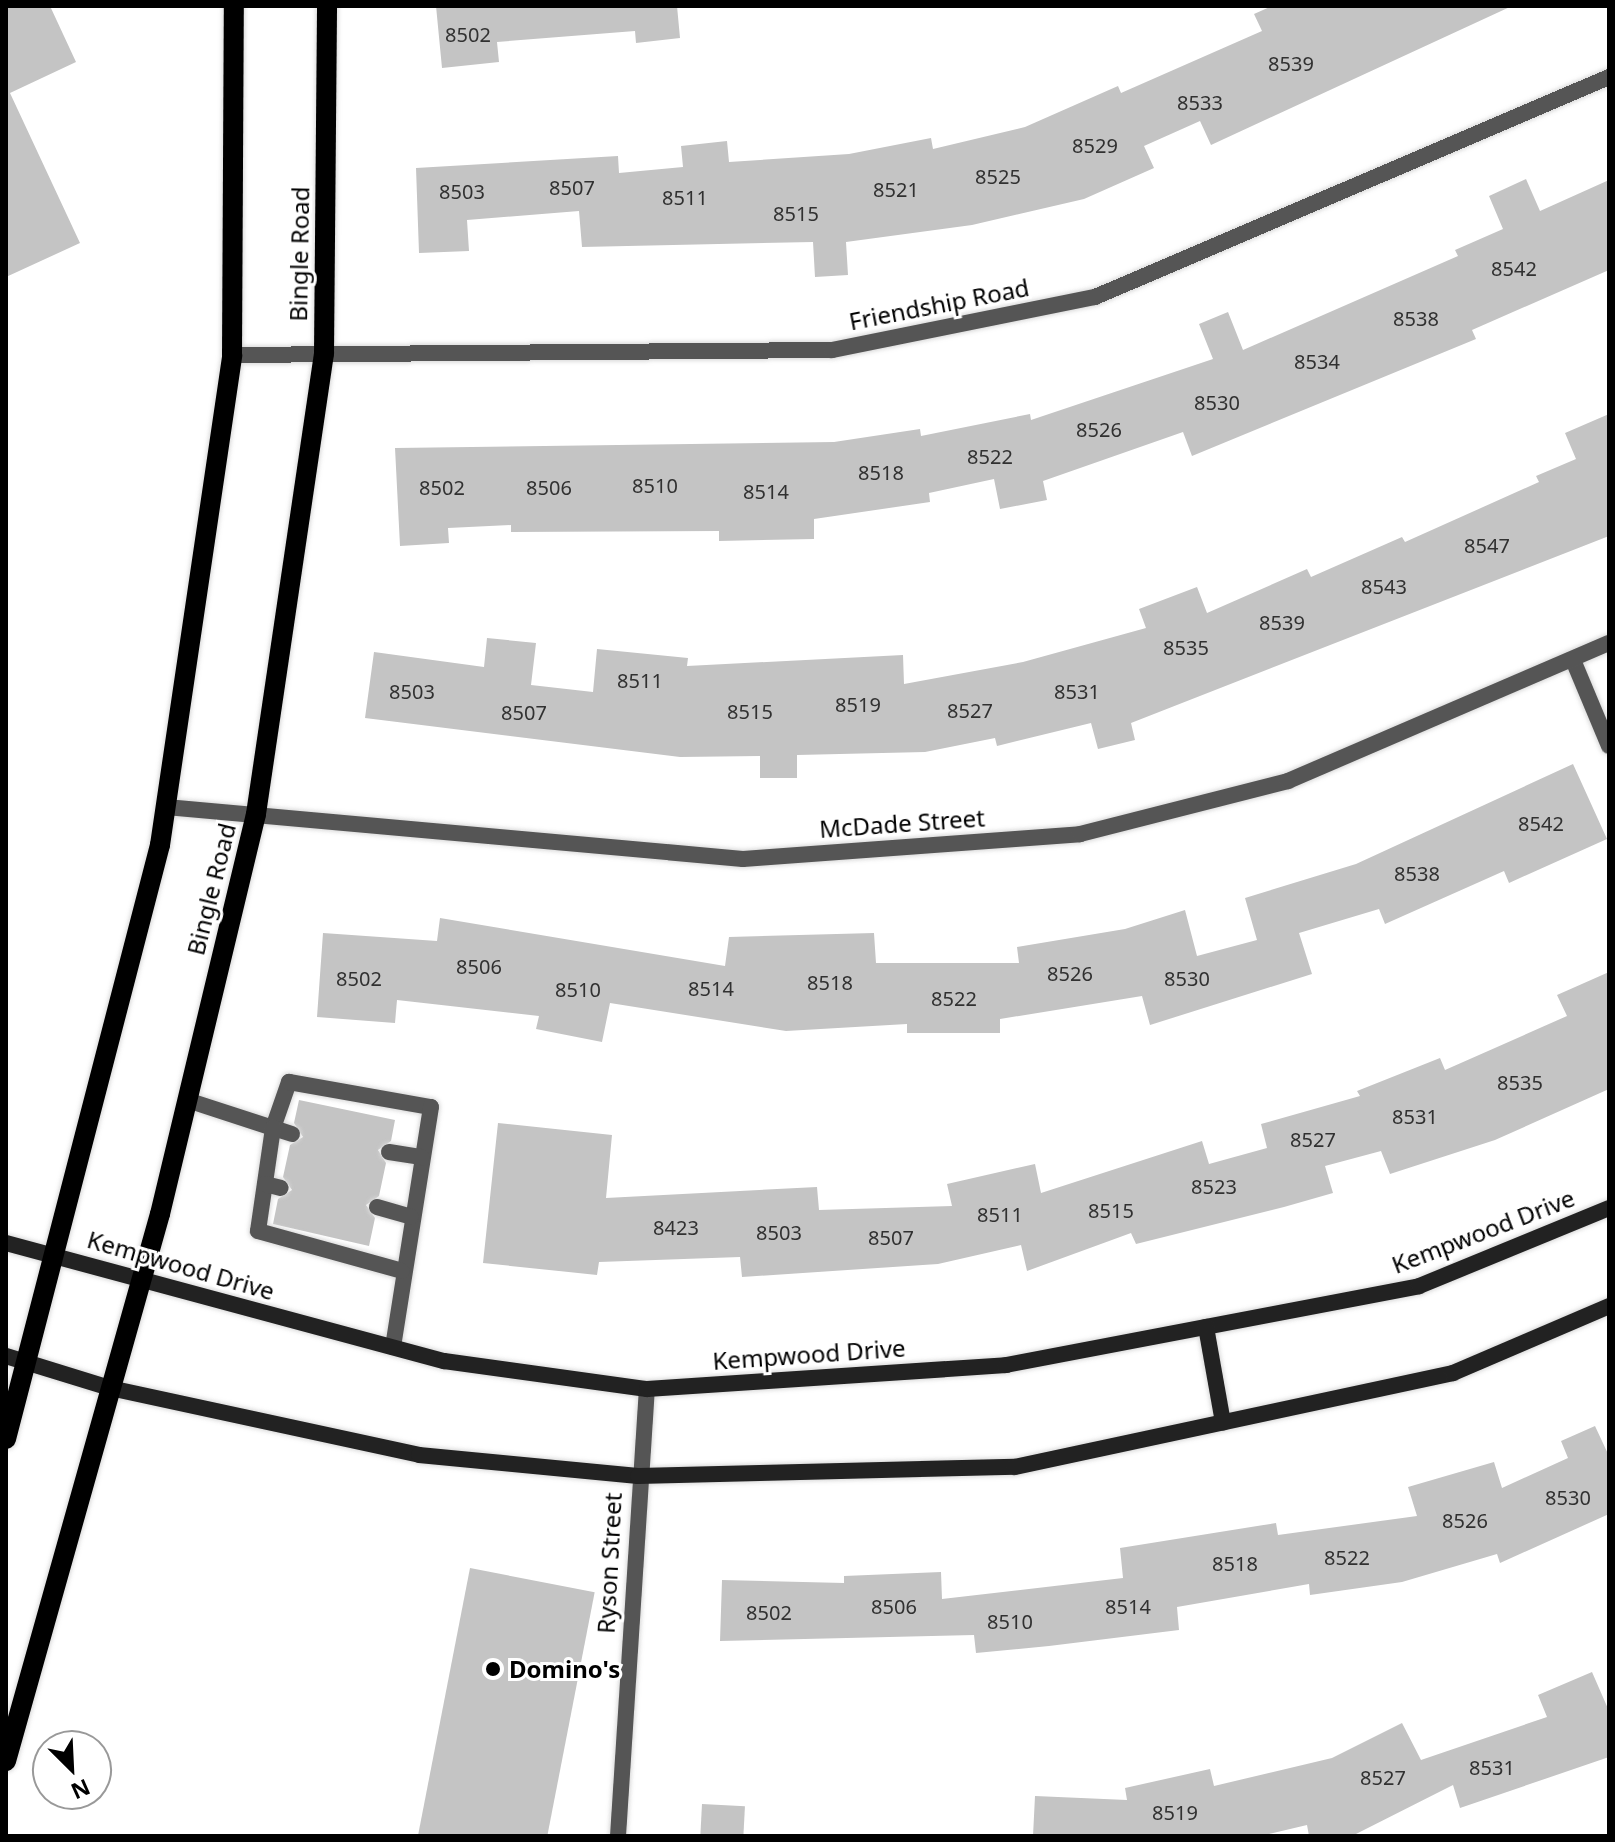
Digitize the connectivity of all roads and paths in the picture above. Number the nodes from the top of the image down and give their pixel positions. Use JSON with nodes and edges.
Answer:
{"nodes":[{"id":1,"x":234,"y":6,"type":"edge"},
{"id":2,"x":327,"y":6,"type":"edge"},
{"id":3,"x":1609,"y":77,"type":"edge"},
{"id":4,"x":324,"y":354,"type":"junction"},
{"id":5,"x":232,"y":355,"type":"junction"},
{"id":6,"x":1609,"y":643,"type":"edge"},
{"id":7,"x":1573,"y":660,"type":"junction"},
{"id":8,"x":1609,"y":746,"type":"edge"},
{"id":9,"x":166,"y":807,"type":"junction"},
{"id":10,"x":256,"y":814,"type":"junction"},
{"id":11,"x":187,"y":1100,"type":"junction"},
{"id":12,"x":273,"y":1128,"type":"junction"},
{"id":13,"x":292,"y":1134,"type":"dead end"},
{"id":14,"x":389,"y":1152,"type":"dead end"},
{"id":15,"x":422,"y":1157,"type":"junction"},
{"id":16,"x":377,"y":1207,"type":"dead end"},
{"id":17,"x":1609,"y":1208,"type":"edge"},
{"id":18,"x":411,"y":1217,"type":"junction"},
{"id":19,"x":6,"y":1243,"type":"edge"},
{"id":20,"x":58,"y":1253,"type":"junction"},
{"id":21,"x":402,"y":1271,"type":"junction"},
{"id":22,"x":140,"y":1282,"type":"junction"},
{"id":23,"x":1609,"y":1306,"type":"edge"},
{"id":24,"x":1206,"y":1327,"type":"junction"},
{"id":25,"x":393,"y":1347,"type":"junction"},
{"id":26,"x":6,"y":1356,"type":"edge"},
{"id":27,"x":29,"y":1361,"type":"junction"},
{"id":28,"x":110,"y":1388,"type":"junction"},
{"id":29,"x":647,"y":1389,"type":"junction"},
{"id":30,"x":1223,"y":1422,"type":"junction"},
{"id":31,"x":6,"y":1439,"type":"edge"},
{"id":32,"x":638,"y":1476,"type":"junction"},
{"id":33,"x":6,"y":1761,"type":"edge"},
{"id":34,"x":618,"y":1836,"type":"edge"}],
"edges":[{"from":1,"to":5,"type":"main road"},
{"from":2,"to":4,"type":"main road","name":"Bingle Road"},
{"from":3,"to":4,"type":"street","name":"Friendship Road"},
{"from":4,"to":5,"type":"street","name":"Friendship Road"},
{"from":4,"to":10,"type":"main road","name":"Bingle Road"},
{"from":5,"to":9,"type":"main road"},
{"from":6,"to":7,"type":"street","name":"McDade Street"},
{"from":7,"to":8,"type":"street"},
{"from":7,"to":10,"type":"street","name":"McDade Street"},
{"from":9,"to":10,"type":"street","name":"McDade Street"},
{"from":9,"to":20,"type":"main road"},
{"from":10,"to":11,"type":"main road","name":"Bingle Road"},
{"from":11,"to":12,"type":"street"},
{"from":11,"to":22,"type":"main road","name":"Bingle Road"},
{"from":12,"to":13,"type":"street"},
{"from":12,"to":15,"type":"street"},
{"from":12,"to":21,"type":"street"},
{"from":14,"to":15,"type":"street"},
{"from":15,"to":18,"type":"street"},
{"from":16,"to":18,"type":"street"},
{"from":17,"to":24,"type":"main road","name":"Kempwood Drive"},
{"from":18,"to":21,"type":"street"},
{"from":19,"to":20,"type":"main road","name":"Kempwood Drive"},
{"from":20,"to":22,"type":"main road","name":"Kempwood Drive"},
{"from":20,"to":27,"type":"main road"},
{"from":21,"to":25,"type":"street"},
{"from":22,"to":25,"type":"main road","name":"Kempwood Drive"},
{"from":22,"to":28,"type":"main road","name":"Bingle Road"},
{"from":23,"to":30,"type":"main road"},
{"from":24,"to":29,"type":"main road","name":"Kempwood Drive"},
{"from":24,"to":30,"type":"main road"},
{"from":25,"to":29,"type":"main road","name":"Kempwood Drive"},
{"from":26,"to":27,"type":"main road"},
{"from":27,"to":28,"type":"main road"},
{"from":27,"to":31,"type":"main road"},
{"from":28,"to":32,"type":"main road"},
{"from":28,"to":33,"type":"main road","name":"Bingle Road"},
{"from":29,"to":32,"type":"street","name":"Ryson Street"},
{"from":30,"to":32,"type":"main road"},
{"from":32,"to":34,"type":"street","name":"Ryson Street"}]}
